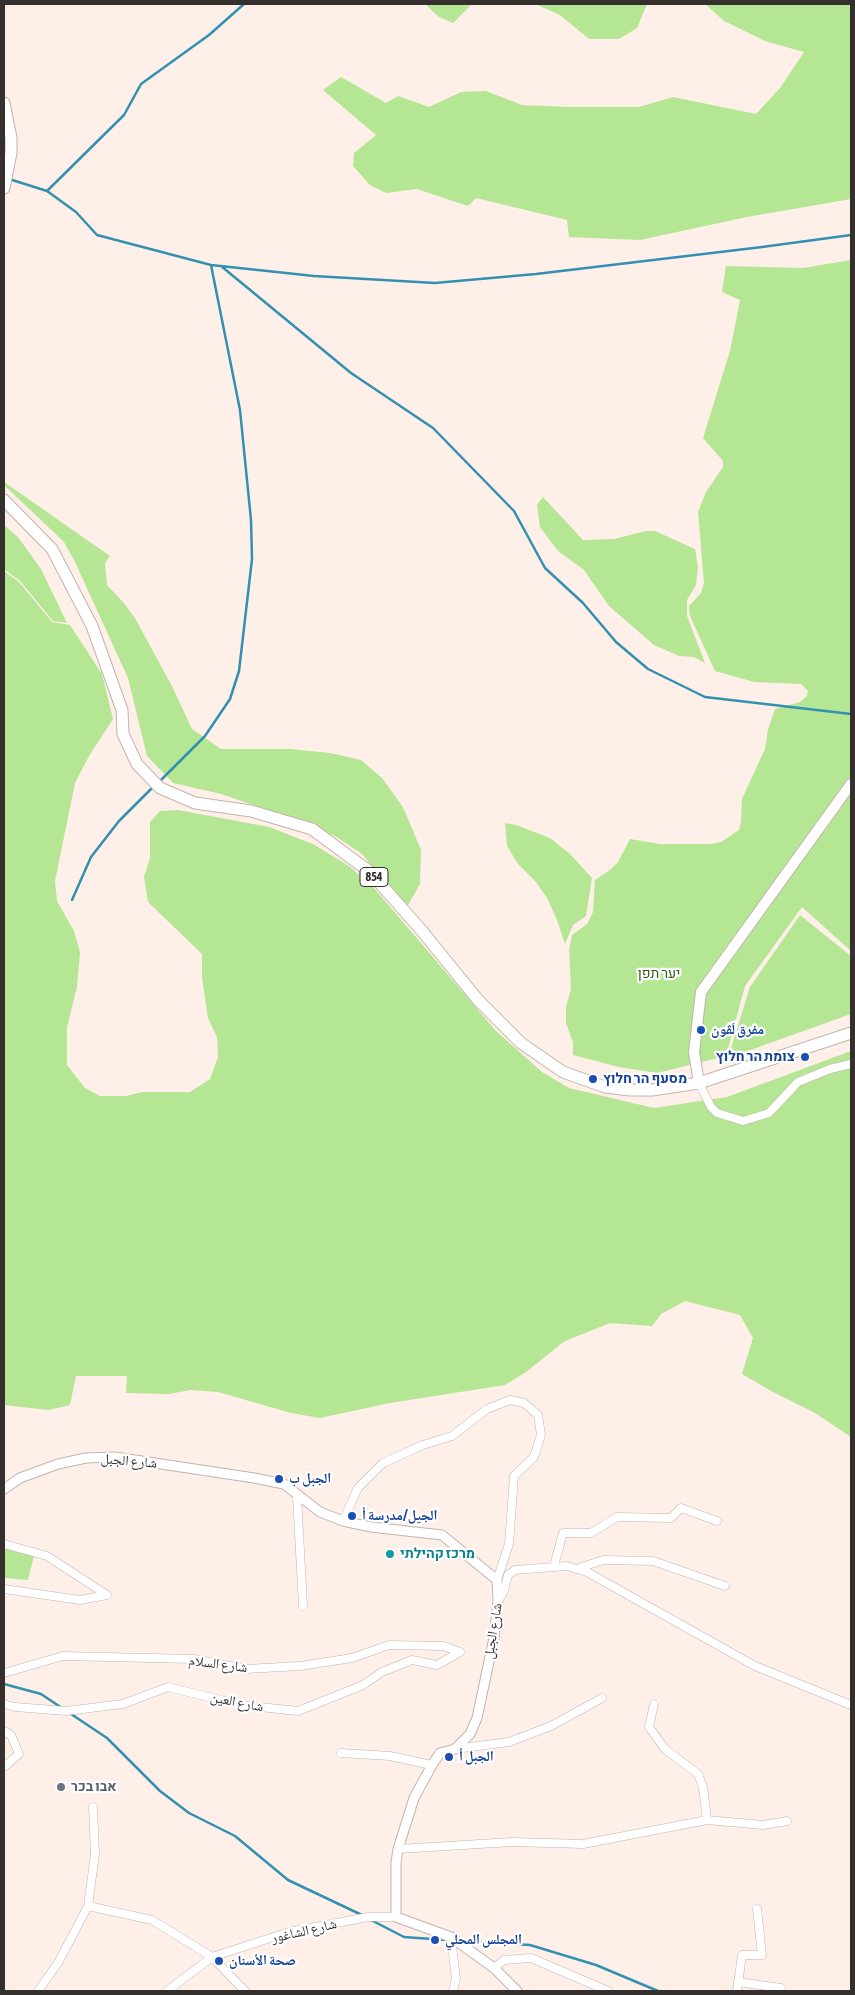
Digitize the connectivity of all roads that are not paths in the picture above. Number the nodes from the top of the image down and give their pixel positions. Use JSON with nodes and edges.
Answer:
{"nodes":[{"id":1,"x":4,"y":103,"type":"edge"},
{"id":2,"x":4,"y":188,"type":"edge"},
{"id":3,"x":4,"y":500,"type":"edge"},
{"id":4,"x":851,"y":784,"type":"edge"},
{"id":5,"x":851,"y":1034,"type":"edge"},
{"id":6,"x":851,"y":1064,"type":"edge"},
{"id":7,"x":699,"y":1083,"type":"junction"},
{"id":8,"x":4,"y":1489,"type":"edge"},
{"id":9,"x":297,"y":1496,"type":"junction"},
{"id":10,"x":343,"y":1521,"type":"junction"},
{"id":11,"x":717,"y":1521,"type":"dead end"},
{"id":12,"x":4,"y":1544,"type":"edge"},
{"id":13,"x":554,"y":1566,"type":"junction"},
{"id":14,"x":576,"y":1569,"type":"junction"},
{"id":15,"x":497,"y":1580,"type":"junction"},
{"id":16,"x":724,"y":1586,"type":"dead end"},
{"id":17,"x":4,"y":1589,"type":"edge"},
{"id":18,"x":498,"y":1601,"type":"junction"},
{"id":19,"x":303,"y":1606,"type":"dead end"},
{"id":20,"x":460,"y":1652,"type":"joint"},
{"id":21,"x":4,"y":1673,"type":"edge"},
{"id":22,"x":602,"y":1698,"type":"dead end"},
{"id":23,"x":4,"y":1704,"type":"edge"},
{"id":24,"x":654,"y":1704,"type":"dead end"},
{"id":25,"x":851,"y":1705,"type":"edge"},
{"id":26,"x":4,"y":1731,"type":"edge"},
{"id":27,"x":455,"y":1749,"type":"junction"},
{"id":28,"x":341,"y":1753,"type":"dead end"},
{"id":29,"x":432,"y":1764,"type":"junction"},
{"id":30,"x":4,"y":1767,"type":"edge"},
{"id":31,"x":93,"y":1807,"type":"dead end"},
{"id":32,"x":707,"y":1820,"type":"junction"},
{"id":33,"x":787,"y":1821,"type":"dead end"},
{"id":34,"x":398,"y":1849,"type":"junction"},
{"id":35,"x":88,"y":1906,"type":"junction"},
{"id":36,"x":757,"y":1910,"type":"dead end"},
{"id":37,"x":396,"y":1917,"type":"junction"},
{"id":38,"x":451,"y":1937,"type":"junction"},
{"id":39,"x":212,"y":1957,"type":"junction"},
{"id":40,"x":494,"y":1968,"type":"junction"},
{"id":41,"x":738,"y":1982,"type":"junction"},
{"id":42,"x":781,"y":1988,"type":"dead end"},
{"id":43,"x":38,"y":1991,"type":"edge"},
{"id":44,"x":167,"y":1991,"type":"edge"},
{"id":45,"x":245,"y":1991,"type":"edge"},
{"id":46,"x":453,"y":1991,"type":"edge"},
{"id":47,"x":517,"y":1991,"type":"edge"},
{"id":48,"x":608,"y":1991,"type":"edge"},
{"id":49,"x":738,"y":1991,"type":"edge"}],
"edges":[{"from":1,"to":2,"type":"main road"},
{"from":3,"to":7,"type":"main road","number":"854"},
{"from":4,"to":7,"type":"main road"},
{"from":5,"to":7,"type":"main road","number":"854"},
{"from":6,"to":7,"type":"street"},
{"from":8,"to":9,"type":"street","name":"شارع الجبل"},
{"from":9,"to":10,"type":"street","name":"شارع الجبل"},
{"from":9,"to":19,"type":"street"},
{"from":10,"to":15,"type":"street","name":"شارع الجبل"},
{"from":10,"to":15,"type":"street"},
{"from":11,"to":13,"type":"street"},
{"from":12,"to":17,"type":"street"},
{"from":13,"to":14,"type":"street"},
{"from":13,"to":18,"type":"street"},
{"from":14,"to":16,"type":"street"},
{"from":14,"to":25,"type":"street"},
{"from":15,"to":18,"type":"street","name":"شارع الجبل"},
{"from":18,"to":27,"type":"street","name":"شارع الجبل"},
{"from":20,"to":21,"type":"street","name":"شارع السلام"},
{"from":20,"to":23,"type":"street","name":"شارع العين"},
{"from":22,"to":27,"type":"street"},
{"from":24,"to":32,"type":"street"},
{"from":26,"to":30,"type":"street"},
{"from":27,"to":29,"type":"street","name":"شارع الجبل"},
{"from":28,"to":29,"type":"street"},
{"from":29,"to":34,"type":"street","name":"شارع الجبل"},
{"from":31,"to":35,"type":"street"},
{"from":32,"to":33,"type":"street"},
{"from":32,"to":34,"type":"street"},
{"from":34,"to":37,"type":"street","name":"شارع الجبل"},
{"from":35,"to":39,"type":"street"},
{"from":35,"to":43,"type":"street"},
{"from":36,"to":41,"type":"street"},
{"from":37,"to":38,"type":"street"},
{"from":37,"to":39,"type":"street","name":"شارع الشاغور"},
{"from":38,"to":40,"type":"street"},
{"from":38,"to":46,"type":"street"},
{"from":39,"to":44,"type":"street","name":"شارع الشاغور"},
{"from":39,"to":45,"type":"street"},
{"from":40,"to":47,"type":"street"},
{"from":40,"to":48,"type":"street"},
{"from":41,"to":42,"type":"street"},
{"from":41,"to":49,"type":"street"}]}
